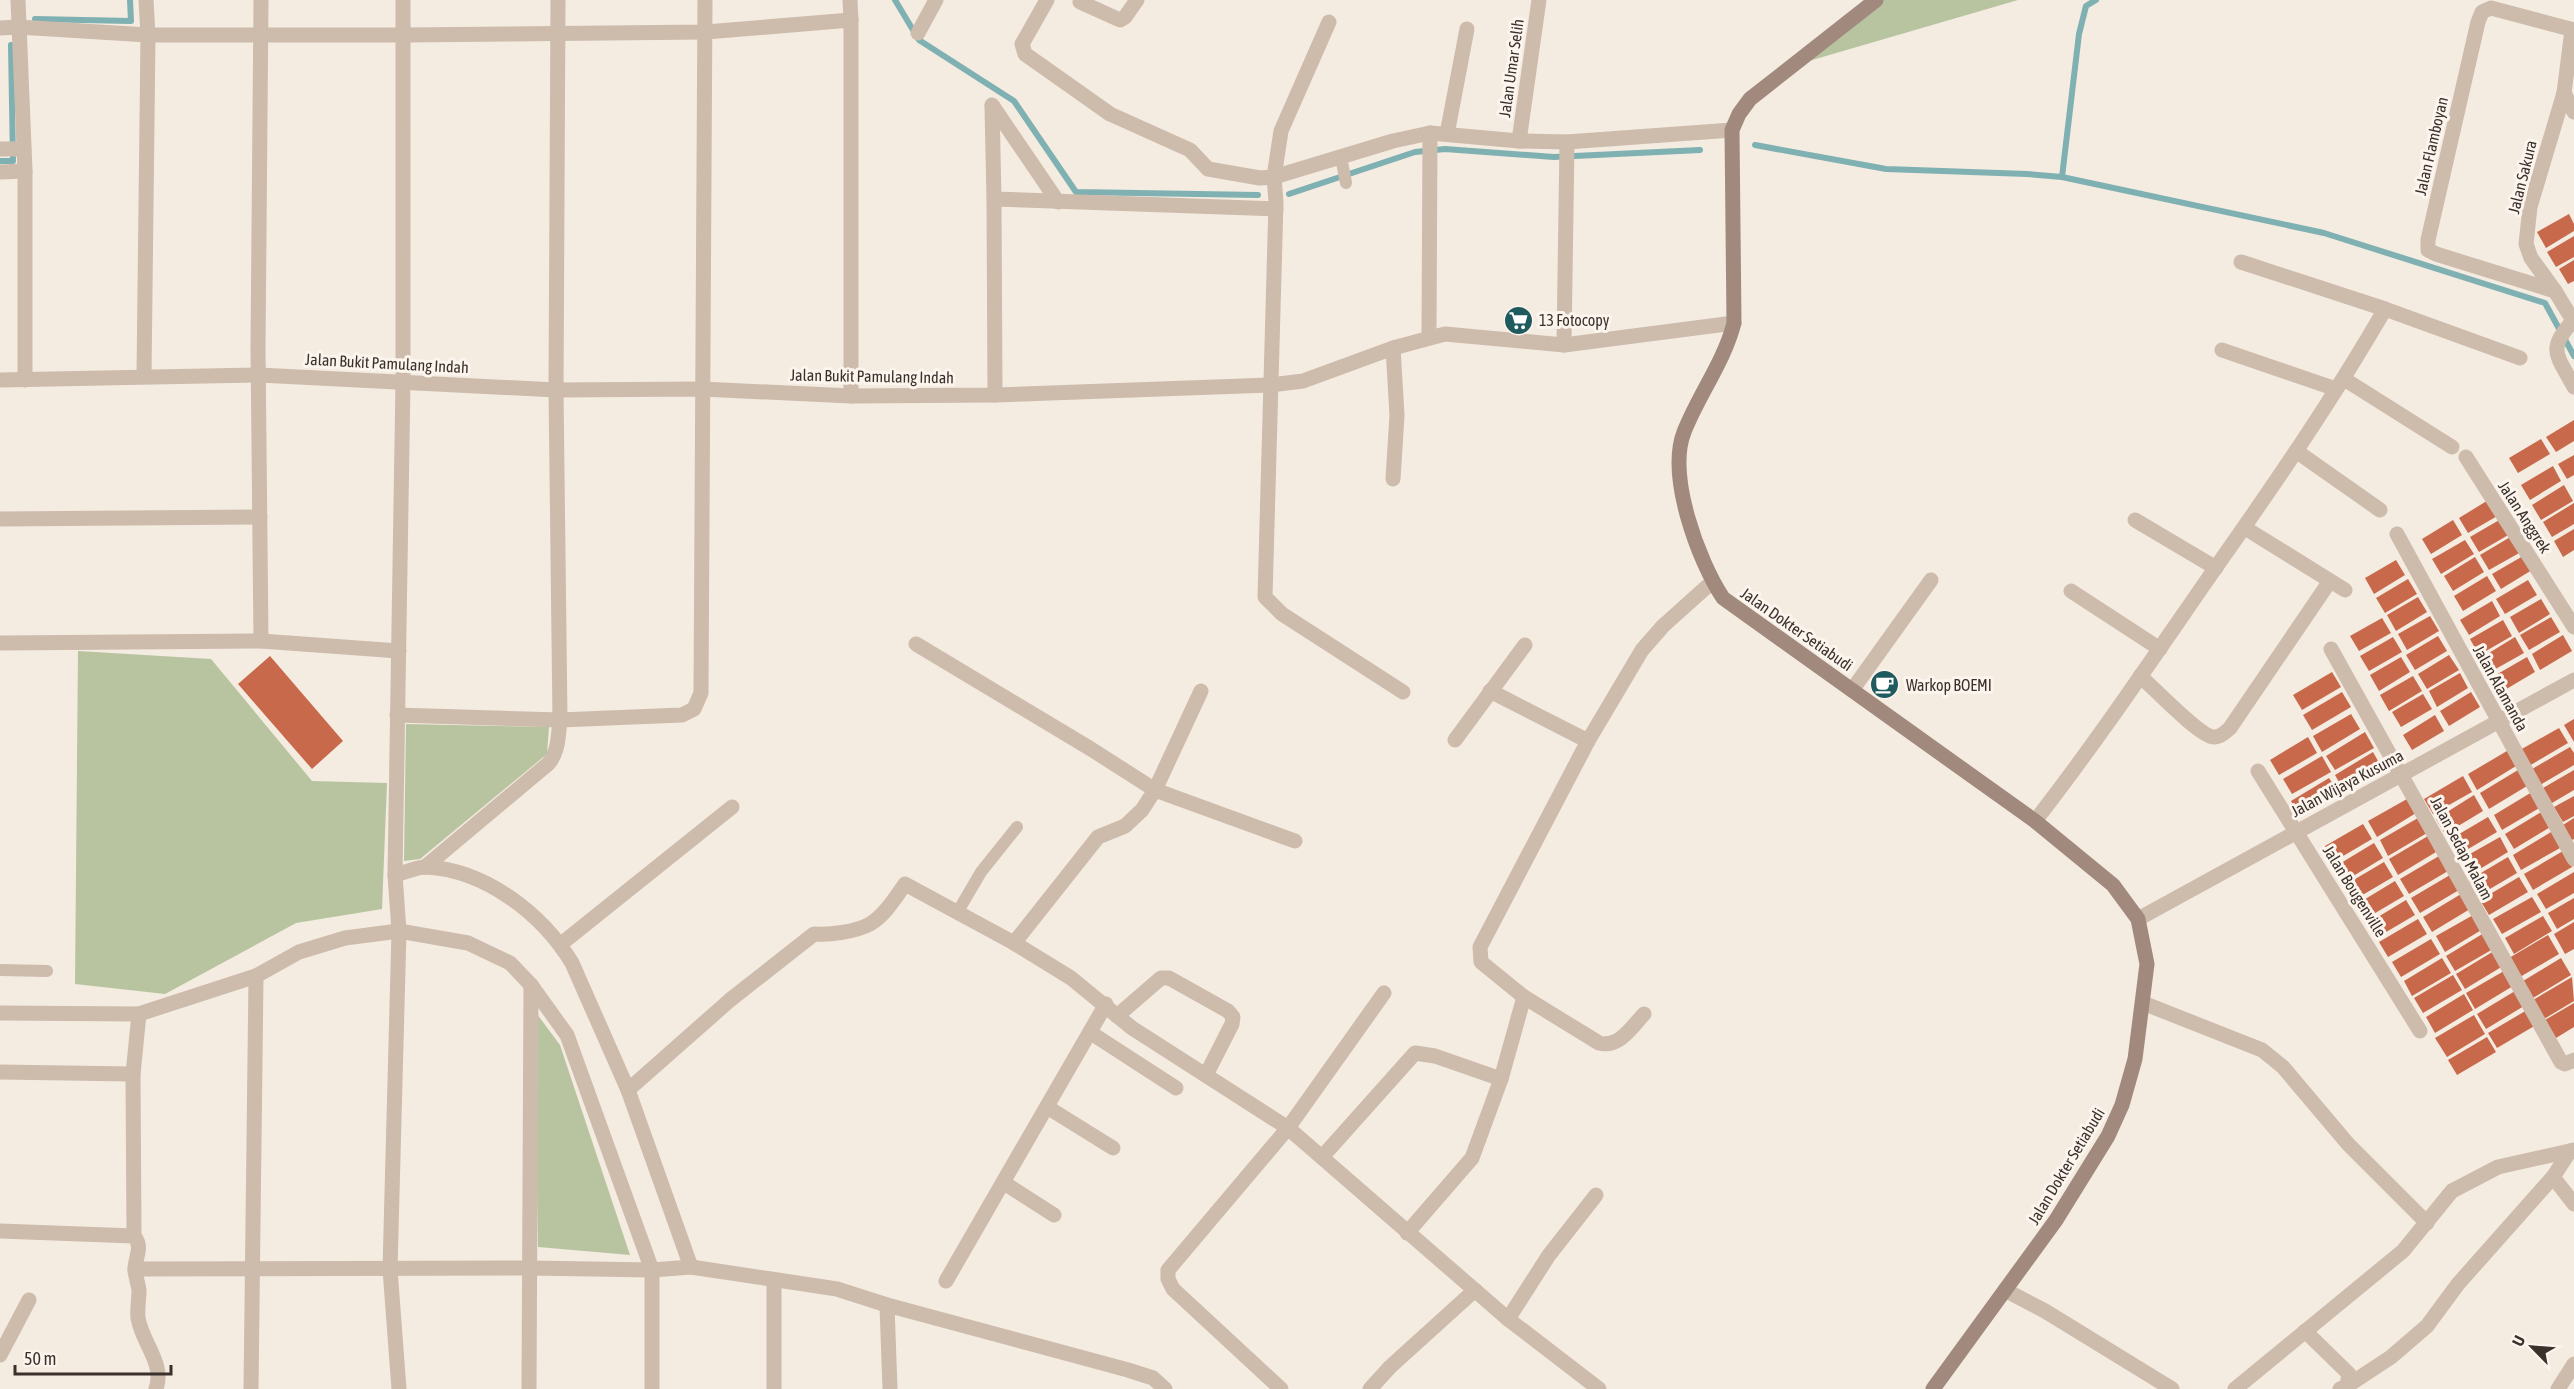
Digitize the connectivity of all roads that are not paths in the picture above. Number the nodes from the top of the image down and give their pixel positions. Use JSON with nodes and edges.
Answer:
{"nodes":[{"id":1,"x":18,"y":0,"type":"edge"},
{"id":2,"x":146,"y":0,"type":"edge"},
{"id":3,"x":261,"y":0,"type":"edge"},
{"id":4,"x":404,"y":0,"type":"edge"},
{"id":5,"x":558,"y":0,"type":"edge"},
{"id":6,"x":705,"y":0,"type":"edge"},
{"id":7,"x":850,"y":0,"type":"edge"},
{"id":8,"x":936,"y":0,"type":"edge"},
{"id":9,"x":1047,"y":0,"type":"edge"},
{"id":10,"x":1137,"y":0,"type":"edge"},
{"id":11,"x":1539,"y":0,"type":"edge"},
{"id":12,"x":1876,"y":0,"type":"edge"},
{"id":13,"x":1080,"y":2,"type":"dead end"},
{"id":14,"x":852,"y":20,"type":"junction"},
{"id":15,"x":1329,"y":22,"type":"dead end"},
{"id":16,"x":18,"y":27,"type":"junction"},
{"id":17,"x":0,"y":28,"type":"edge"},
{"id":18,"x":1467,"y":29,"type":"dead end"},
{"id":19,"x":2573,"y":30,"type":"edge"},
{"id":20,"x":706,"y":32,"type":"junction"},
{"id":21,"x":558,"y":33,"type":"junction"},
{"id":22,"x":918,"y":33,"type":"dead end"},
{"id":23,"x":148,"y":35,"type":"junction"},
{"id":24,"x":262,"y":35,"type":"junction"},
{"id":25,"x":404,"y":35,"type":"junction"},
{"id":26,"x":2564,"y":93,"type":"junction"},
{"id":27,"x":2574,"y":112,"type":"edge"},
{"id":28,"x":1732,"y":130,"type":"junction"},
{"id":29,"x":1447,"y":134,"type":"junction"},
{"id":30,"x":1430,"y":138,"type":"junction"},
{"id":31,"x":1518,"y":141,"type":"junction"},
{"id":32,"x":1,"y":149,"type":"edge"},
{"id":33,"x":23,"y":149,"type":"junction"},
{"id":34,"x":1567,"y":152,"type":"junction"},
{"id":35,"x":25,"y":171,"type":"junction"},
{"id":36,"x":0,"y":172,"type":"edge"},
{"id":37,"x":1274,"y":177,"type":"junction"},
{"id":38,"x":994,"y":199,"type":"junction"},
{"id":39,"x":1058,"y":202,"type":"junction"},
{"id":40,"x":1276,"y":209,"type":"junction"},
{"id":41,"x":2241,"y":262,"type":"dead end"},
{"id":42,"x":2555,"y":291,"type":"junction"},
{"id":43,"x":2385,"y":309,"type":"junction"},
{"id":44,"x":2574,"y":321,"type":"edge"},
{"id":45,"x":1734,"y":323,"type":"junction"},
{"id":46,"x":1429,"y":337,"type":"junction"},
{"id":47,"x":1564,"y":345,"type":"junction"},
{"id":48,"x":1393,"y":348,"type":"junction"},
{"id":49,"x":2222,"y":350,"type":"dead end"},
{"id":50,"x":2520,"y":358,"type":"dead end"},
{"id":51,"x":259,"y":375,"type":"junction"},
{"id":52,"x":144,"y":376,"type":"junction"},
{"id":53,"x":0,"y":380,"type":"edge"},
{"id":54,"x":25,"y":380,"type":"junction"},
{"id":55,"x":403,"y":381,"type":"junction"},
{"id":56,"x":2340,"y":384,"type":"junction"},
{"id":57,"x":1270,"y":385,"type":"junction"},
{"id":58,"x":2574,"y":387,"type":"edge"},
{"id":59,"x":702,"y":389,"type":"junction"},
{"id":60,"x":556,"y":390,"type":"junction"},
{"id":61,"x":995,"y":395,"type":"junction"},
{"id":62,"x":851,"y":396,"type":"junction"},
{"id":63,"x":2452,"y":447,"type":"dead end"},
{"id":64,"x":2296,"y":451,"type":"junction"},
{"id":65,"x":2466,"y":457,"type":"dead end"},
{"id":66,"x":1393,"y":479,"type":"dead end"},
{"id":67,"x":2380,"y":510,"type":"dead end"},
{"id":68,"x":260,"y":517,"type":"junction"},
{"id":69,"x":0,"y":519,"type":"edge"},
{"id":70,"x":2135,"y":520,"type":"dead end"},
{"id":71,"x":2245,"y":528,"type":"junction"},
{"id":72,"x":2397,"y":534,"type":"dead end"},
{"id":73,"x":2216,"y":568,"type":"junction"},
{"id":74,"x":1931,"y":580,"type":"dead end"},
{"id":75,"x":2330,"y":581,"type":"junction"},
{"id":76,"x":1712,"y":582,"type":"junction"},
{"id":77,"x":2345,"y":590,"type":"dead end"},
{"id":78,"x":2071,"y":591,"type":"dead end"},
{"id":79,"x":2574,"y":627,"type":"edge"},
{"id":80,"x":261,"y":641,"type":"junction"},
{"id":81,"x":0,"y":643,"type":"edge"},
{"id":82,"x":916,"y":644,"type":"dead end"},
{"id":83,"x":1525,"y":645,"type":"dead end"},
{"id":84,"x":2160,"y":649,"type":"junction"},
{"id":85,"x":2331,"y":649,"type":"dead end"},
{"id":86,"x":399,"y":651,"type":"junction"},
{"id":87,"x":2140,"y":676,"type":"junction"},
{"id":88,"x":2574,"y":680,"type":"edge"},
{"id":89,"x":1852,"y":690,"type":"junction"},
{"id":90,"x":1201,"y":691,"type":"dead end"},
{"id":91,"x":1490,"y":691,"type":"junction"},
{"id":92,"x":1403,"y":692,"type":"dead end"},
{"id":93,"x":397,"y":715,"type":"junction"},
{"id":94,"x":560,"y":720,"type":"junction"},
{"id":95,"x":2498,"y":720,"type":"junction"},
{"id":96,"x":1455,"y":740,"type":"dead end"},
{"id":97,"x":1588,"y":741,"type":"junction"},
{"id":98,"x":2258,"y":771,"type":"dead end"},
{"id":99,"x":2403,"y":774,"type":"junction"},
{"id":100,"x":1155,"y":790,"type":"junction"},
{"id":101,"x":732,"y":807,"type":"dead end"},
{"id":102,"x":2035,"y":821,"type":"junction"},
{"id":103,"x":1017,"y":827,"type":"dead end"},
{"id":104,"x":2296,"y":831,"type":"junction"},
{"id":105,"x":1295,"y":841,"type":"dead end"},
{"id":106,"x":2574,"y":859,"type":"edge"},
{"id":107,"x":425,"y":867,"type":"junction"},
{"id":108,"x":395,"y":875,"type":"junction"},
{"id":109,"x":957,"y":913,"type":"junction"},
{"id":110,"x":2138,"y":919,"type":"junction"},
{"id":111,"x":399,"y":931,"type":"junction"},
{"id":112,"x":1014,"y":943,"type":"junction"},
{"id":113,"x":561,"y":944,"type":"junction"},
{"id":114,"x":0,"y":970,"type":"edge"},
{"id":115,"x":47,"y":971,"type":"dead end"},
{"id":116,"x":256,"y":976,"type":"junction"},
{"id":117,"x":531,"y":984,"type":"junction"},
{"id":118,"x":1384,"y":993,"type":"dead end"},
{"id":119,"x":1524,"y":997,"type":"junction"},
{"id":120,"x":2143,"y":1003,"type":"junction"},
{"id":121,"x":1112,"y":1010,"type":"junction"},
{"id":122,"x":0,"y":1012,"type":"edge"},
{"id":123,"x":139,"y":1014,"type":"junction"},
{"id":124,"x":1644,"y":1014,"type":"dead end"},
{"id":125,"x":2420,"y":1031,"type":"dead end"},
{"id":126,"x":1091,"y":1033,"type":"junction"},
{"id":127,"x":2569,"y":1062,"type":"edge"},
{"id":128,"x":0,"y":1071,"type":"edge"},
{"id":129,"x":133,"y":1074,"type":"junction"},
{"id":130,"x":1206,"y":1075,"type":"junction"},
{"id":131,"x":1501,"y":1080,"type":"junction"},
{"id":132,"x":1176,"y":1088,"type":"dead end"},
{"id":133,"x":628,"y":1090,"type":"junction"},
{"id":134,"x":1047,"y":1107,"type":"junction"},
{"id":135,"x":1288,"y":1128,"type":"junction"},
{"id":136,"x":1113,"y":1148,"type":"dead end"},
{"id":137,"x":2572,"y":1151,"type":"edge"},
{"id":138,"x":1323,"y":1156,"type":"junction"},
{"id":139,"x":2553,"y":1178,"type":"junction"},
{"id":140,"x":1005,"y":1183,"type":"junction"},
{"id":141,"x":1596,"y":1194,"type":"dead end"},
{"id":142,"x":2574,"y":1204,"type":"edge"},
{"id":143,"x":1054,"y":1215,"type":"dead end"},
{"id":144,"x":2427,"y":1223,"type":"junction"},
{"id":145,"x":0,"y":1231,"type":"edge"},
{"id":146,"x":1407,"y":1233,"type":"junction"},
{"id":147,"x":134,"y":1236,"type":"junction"},
{"id":148,"x":691,"y":1267,"type":"junction"},
{"id":149,"x":530,"y":1268,"type":"junction"},
{"id":150,"x":135,"y":1269,"type":"junction"},
{"id":151,"x":253,"y":1269,"type":"junction"},
{"id":152,"x":390,"y":1269,"type":"junction"},
{"id":153,"x":652,"y":1270,"type":"junction"},
{"id":154,"x":774,"y":1280,"type":"junction"},
{"id":155,"x":946,"y":1281,"type":"dead end"},
{"id":156,"x":1474,"y":1290,"type":"junction"},
{"id":157,"x":2005,"y":1290,"type":"junction"},
{"id":158,"x":29,"y":1300,"type":"dead end"},
{"id":159,"x":887,"y":1305,"type":"junction"},
{"id":160,"x":1508,"y":1319,"type":"junction"},
{"id":161,"x":2305,"y":1331,"type":"junction"},
{"id":162,"x":0,"y":1355,"type":"edge"},
{"id":163,"x":2574,"y":1364,"type":"edge"},
{"id":164,"x":2344,"y":1387,"type":"edge"},
{"id":165,"x":156,"y":1389,"type":"edge"},
{"id":166,"x":252,"y":1389,"type":"edge"},
{"id":167,"x":399,"y":1389,"type":"edge"},
{"id":168,"x":529,"y":1389,"type":"edge"},
{"id":169,"x":652,"y":1389,"type":"edge"},
{"id":170,"x":774,"y":1389,"type":"edge"},
{"id":171,"x":890,"y":1389,"type":"edge"},
{"id":172,"x":1165,"y":1389,"type":"edge"},
{"id":173,"x":1281,"y":1389,"type":"edge"},
{"id":174,"x":1370,"y":1389,"type":"edge"},
{"id":175,"x":1599,"y":1389,"type":"edge"},
{"id":176,"x":1933,"y":1389,"type":"edge"},
{"id":177,"x":2172,"y":1389,"type":"edge"},
{"id":178,"x":2235,"y":1389,"type":"edge"},
{"id":179,"x":2558,"y":1389,"type":"edge"}],
"edges":[{"from":1,"to":16,"type":"street"},
{"from":2,"to":23,"type":"street"},
{"from":3,"to":24,"type":"street"},
{"from":4,"to":25,"type":"street"},
{"from":5,"to":21,"type":"street"},
{"from":6,"to":20,"type":"street"},
{"from":7,"to":14,"type":"street"},
{"from":8,"to":22,"type":"street"},
{"from":9,"to":37,"type":"street"},
{"from":10,"to":13,"type":"street"},
{"from":11,"to":31,"type":"street","name":"Jalan Umar Selih"},
{"from":12,"to":28,"type":"main road","name":"Jalan Dokter Setiabudi"},
{"from":14,"to":20,"type":"street"},
{"from":14,"to":62,"type":"street"},
{"from":15,"to":37,"type":"street"},
{"from":16,"to":17,"type":"street"},
{"from":16,"to":23,"type":"street"},
{"from":16,"to":33,"type":"street"},
{"from":18,"to":29,"type":"street"},
{"from":19,"to":26,"type":"street","name":"Jalan Sakura"},
{"from":19,"to":42,"type":"street","name":"Jalan Flamboyan"},
{"from":20,"to":21,"type":"street"},
{"from":20,"to":59,"type":"street"},
{"from":21,"to":25,"type":"street"},
{"from":21,"to":60,"type":"street"},
{"from":23,"to":24,"type":"street"},
{"from":23,"to":52,"type":"street"},
{"from":24,"to":25,"type":"street"},
{"from":24,"to":51,"type":"street"},
{"from":25,"to":55,"type":"street"},
{"from":26,"to":27,"type":"street"},
{"from":26,"to":42,"type":"street","name":"Jalan Sakura"},
{"from":28,"to":34,"type":"street"},
{"from":28,"to":45,"type":"main road","name":"Jalan Dokter Setiabudi"},
{"from":29,"to":30,"type":"street"},
{"from":29,"to":31,"type":"street"},
{"from":30,"to":37,"type":"street"},
{"from":30,"to":46,"type":"street"},
{"from":31,"to":34,"type":"street"},
{"from":32,"to":33,"type":"street"},
{"from":33,"to":35,"type":"street"},
{"from":34,"to":47,"type":"street"},
{"from":35,"to":36,"type":"street"},
{"from":35,"to":54,"type":"street"},
{"from":37,"to":40,"type":"street"},
{"from":38,"to":39,"type":"street"},
{"from":38,"to":39,"type":"street"},
{"from":38,"to":61,"type":"street"},
{"from":39,"to":40,"type":"street"},
{"from":40,"to":57,"type":"street"},
{"from":41,"to":43,"type":"street"},
{"from":42,"to":44,"type":"street","name":"Jalan Sakura"},
{"from":43,"to":50,"type":"street"},
{"from":43,"to":56,"type":"street"},
{"from":44,"to":58,"type":"street"},
{"from":45,"to":47,"type":"street","name":"Jalan Bukit Pamulang Indah"},
{"from":45,"to":76,"type":"main road","name":"Jalan Dokter Setiabudi"},
{"from":46,"to":47,"type":"street","name":"Jalan Bukit Pamulang Indah"},
{"from":46,"to":48,"type":"street","name":"Jalan Bukit Pamulang Indah"},
{"from":48,"to":57,"type":"street","name":"Jalan Bukit Pamulang Indah"},
{"from":48,"to":66,"type":"street"},
{"from":49,"to":56,"type":"street"},
{"from":51,"to":52,"type":"street","name":"Jalan Bukit Pamulang Indah"},
{"from":51,"to":55,"type":"street","name":"Jalan Bukit Pamulang Indah"},
{"from":51,"to":68,"type":"street"},
{"from":52,"to":54,"type":"street","name":"Jalan Bukit Pamulang Indah"},
{"from":53,"to":54,"type":"street","name":"Jalan Bukit Pamulang Indah"},
{"from":55,"to":60,"type":"street","name":"Jalan Bukit Pamulang Indah"},
{"from":55,"to":86,"type":"street"},
{"from":56,"to":63,"type":"street"},
{"from":56,"to":64,"type":"street"},
{"from":57,"to":61,"type":"street","name":"Jalan Bukit Pamulang Indah"},
{"from":57,"to":92,"type":"street"},
{"from":59,"to":60,"type":"street","name":"Jalan Bukit Pamulang Indah"},
{"from":59,"to":62,"type":"street","name":"Jalan Bukit Pamulang Indah"},
{"from":59,"to":94,"type":"street"},
{"from":60,"to":94,"type":"street"},
{"from":61,"to":62,"type":"street","name":"Jalan Bukit Pamulang Indah"},
{"from":64,"to":67,"type":"street"},
{"from":64,"to":71,"type":"street"},
{"from":65,"to":79,"type":"street","name":"Jalan Anggrek"},
{"from":68,"to":69,"type":"street"},
{"from":68,"to":80,"type":"street"},
{"from":70,"to":73,"type":"street"},
{"from":71,"to":73,"type":"street"},
{"from":71,"to":75,"type":"street"},
{"from":72,"to":95,"type":"street","name":"Jalan Alamanda"},
{"from":73,"to":84,"type":"street"},
{"from":74,"to":89,"type":"street"},
{"from":75,"to":77,"type":"street"},
{"from":75,"to":87,"type":"street"},
{"from":76,"to":89,"type":"main road","name":"Jalan Dokter Setiabudi"},
{"from":76,"to":97,"type":"street"},
{"from":78,"to":84,"type":"street"},
{"from":80,"to":81,"type":"street"},
{"from":80,"to":86,"type":"street"},
{"from":82,"to":100,"type":"street"},
{"from":83,"to":91,"type":"street"},
{"from":84,"to":87,"type":"street"},
{"from":85,"to":99,"type":"street","name":"Jalan Sedap Malam"},
{"from":86,"to":93,"type":"street"},
{"from":87,"to":102,"type":"street"},
{"from":88,"to":95,"type":"street","name":"Jalan Wijaya Kusuma"},
{"from":89,"to":102,"type":"main road","name":"Jalan Dokter Setiabudi"},
{"from":90,"to":100,"type":"street"},
{"from":91,"to":96,"type":"street"},
{"from":91,"to":97,"type":"street"},
{"from":93,"to":94,"type":"street"},
{"from":93,"to":108,"type":"street"},
{"from":94,"to":107,"type":"street"},
{"from":95,"to":99,"type":"street","name":"Jalan Wijaya Kusuma"},
{"from":95,"to":106,"type":"street","name":"Jalan Alamanda"},
{"from":97,"to":119,"type":"street"},
{"from":98,"to":104,"type":"street","name":"Jalan Bougenville"},
{"from":99,"to":104,"type":"street","name":"Jalan Wijaya Kusuma"},
{"from":99,"to":127,"type":"street","name":"Jalan Sedap Malam"},
{"from":100,"to":105,"type":"street"},
{"from":100,"to":112,"type":"street"},
{"from":101,"to":113,"type":"street"},
{"from":102,"to":110,"type":"main road","name":"Jalan Dokter Setiabudi"},
{"from":103,"to":109,"type":"lane"},
{"from":104,"to":110,"type":"street","name":"Jalan Wijaya Kusuma"},
{"from":104,"to":125,"type":"street","name":"Jalan Bougenville"},
{"from":107,"to":108,"type":"street"},
{"from":107,"to":113,"type":"street"},
{"from":108,"to":111,"type":"street"},
{"from":109,"to":112,"type":"street"},
{"from":109,"to":133,"type":"street"},
{"from":110,"to":120,"type":"main road","name":"Jalan Dokter Setiabudi"},
{"from":111,"to":116,"type":"street"},
{"from":111,"to":117,"type":"street"},
{"from":111,"to":152,"type":"street"},
{"from":112,"to":121,"type":"street"},
{"from":113,"to":133,"type":"street"},
{"from":114,"to":115,"type":"lane"},
{"from":116,"to":123,"type":"street"},
{"from":116,"to":151,"type":"street"},
{"from":117,"to":149,"type":"street"},
{"from":117,"to":153,"type":"street"},
{"from":118,"to":135,"type":"street"},
{"from":119,"to":124,"type":"street"},
{"from":119,"to":131,"type":"street"},
{"from":120,"to":144,"type":"street"},
{"from":120,"to":157,"type":"main road","name":"Jalan Dokter Setiabudi"},
{"from":121,"to":126,"type":"street"},
{"from":121,"to":130,"type":"street"},
{"from":121,"to":130,"type":"street"},
{"from":122,"to":123,"type":"street"},
{"from":123,"to":129,"type":"street"},
{"from":126,"to":132,"type":"street"},
{"from":126,"to":134,"type":"street"},
{"from":128,"to":129,"type":"street"},
{"from":129,"to":147,"type":"street"},
{"from":130,"to":135,"type":"street"},
{"from":131,"to":138,"type":"street"},
{"from":131,"to":146,"type":"street"},
{"from":133,"to":148,"type":"street"},
{"from":134,"to":136,"type":"street"},
{"from":134,"to":140,"type":"street"},
{"from":135,"to":138,"type":"street"},
{"from":135,"to":173,"type":"street"},
{"from":137,"to":139,"type":"street"},
{"from":137,"to":144,"type":"street"},
{"from":138,"to":146,"type":"street"},
{"from":139,"to":142,"type":"street"},
{"from":139,"to":164,"type":"street"},
{"from":140,"to":143,"type":"street"},
{"from":140,"to":155,"type":"street"},
{"from":141,"to":160,"type":"street"},
{"from":144,"to":161,"type":"street"},
{"from":145,"to":147,"type":"street"},
{"from":146,"to":156,"type":"street"},
{"from":147,"to":150,"type":"street"},
{"from":148,"to":153,"type":"street"},
{"from":148,"to":154,"type":"street"},
{"from":149,"to":152,"type":"street"},
{"from":149,"to":153,"type":"street"},
{"from":149,"to":168,"type":"street"},
{"from":150,"to":151,"type":"street"},
{"from":150,"to":165,"type":"street"},
{"from":151,"to":152,"type":"street"},
{"from":151,"to":166,"type":"street"},
{"from":152,"to":167,"type":"street"},
{"from":153,"to":169,"type":"street"},
{"from":154,"to":159,"type":"street"},
{"from":154,"to":170,"type":"street"},
{"from":156,"to":160,"type":"street"},
{"from":156,"to":174,"type":"street"},
{"from":157,"to":176,"type":"main road","name":"Jalan Dokter Setiabudi"},
{"from":157,"to":177,"type":"street"},
{"from":158,"to":162,"type":"street"},
{"from":159,"to":171,"type":"street"},
{"from":159,"to":172,"type":"street"},
{"from":160,"to":175,"type":"street"},
{"from":161,"to":164,"type":"street"},
{"from":161,"to":178,"type":"street"},
{"from":163,"to":179,"type":"street"}]}
